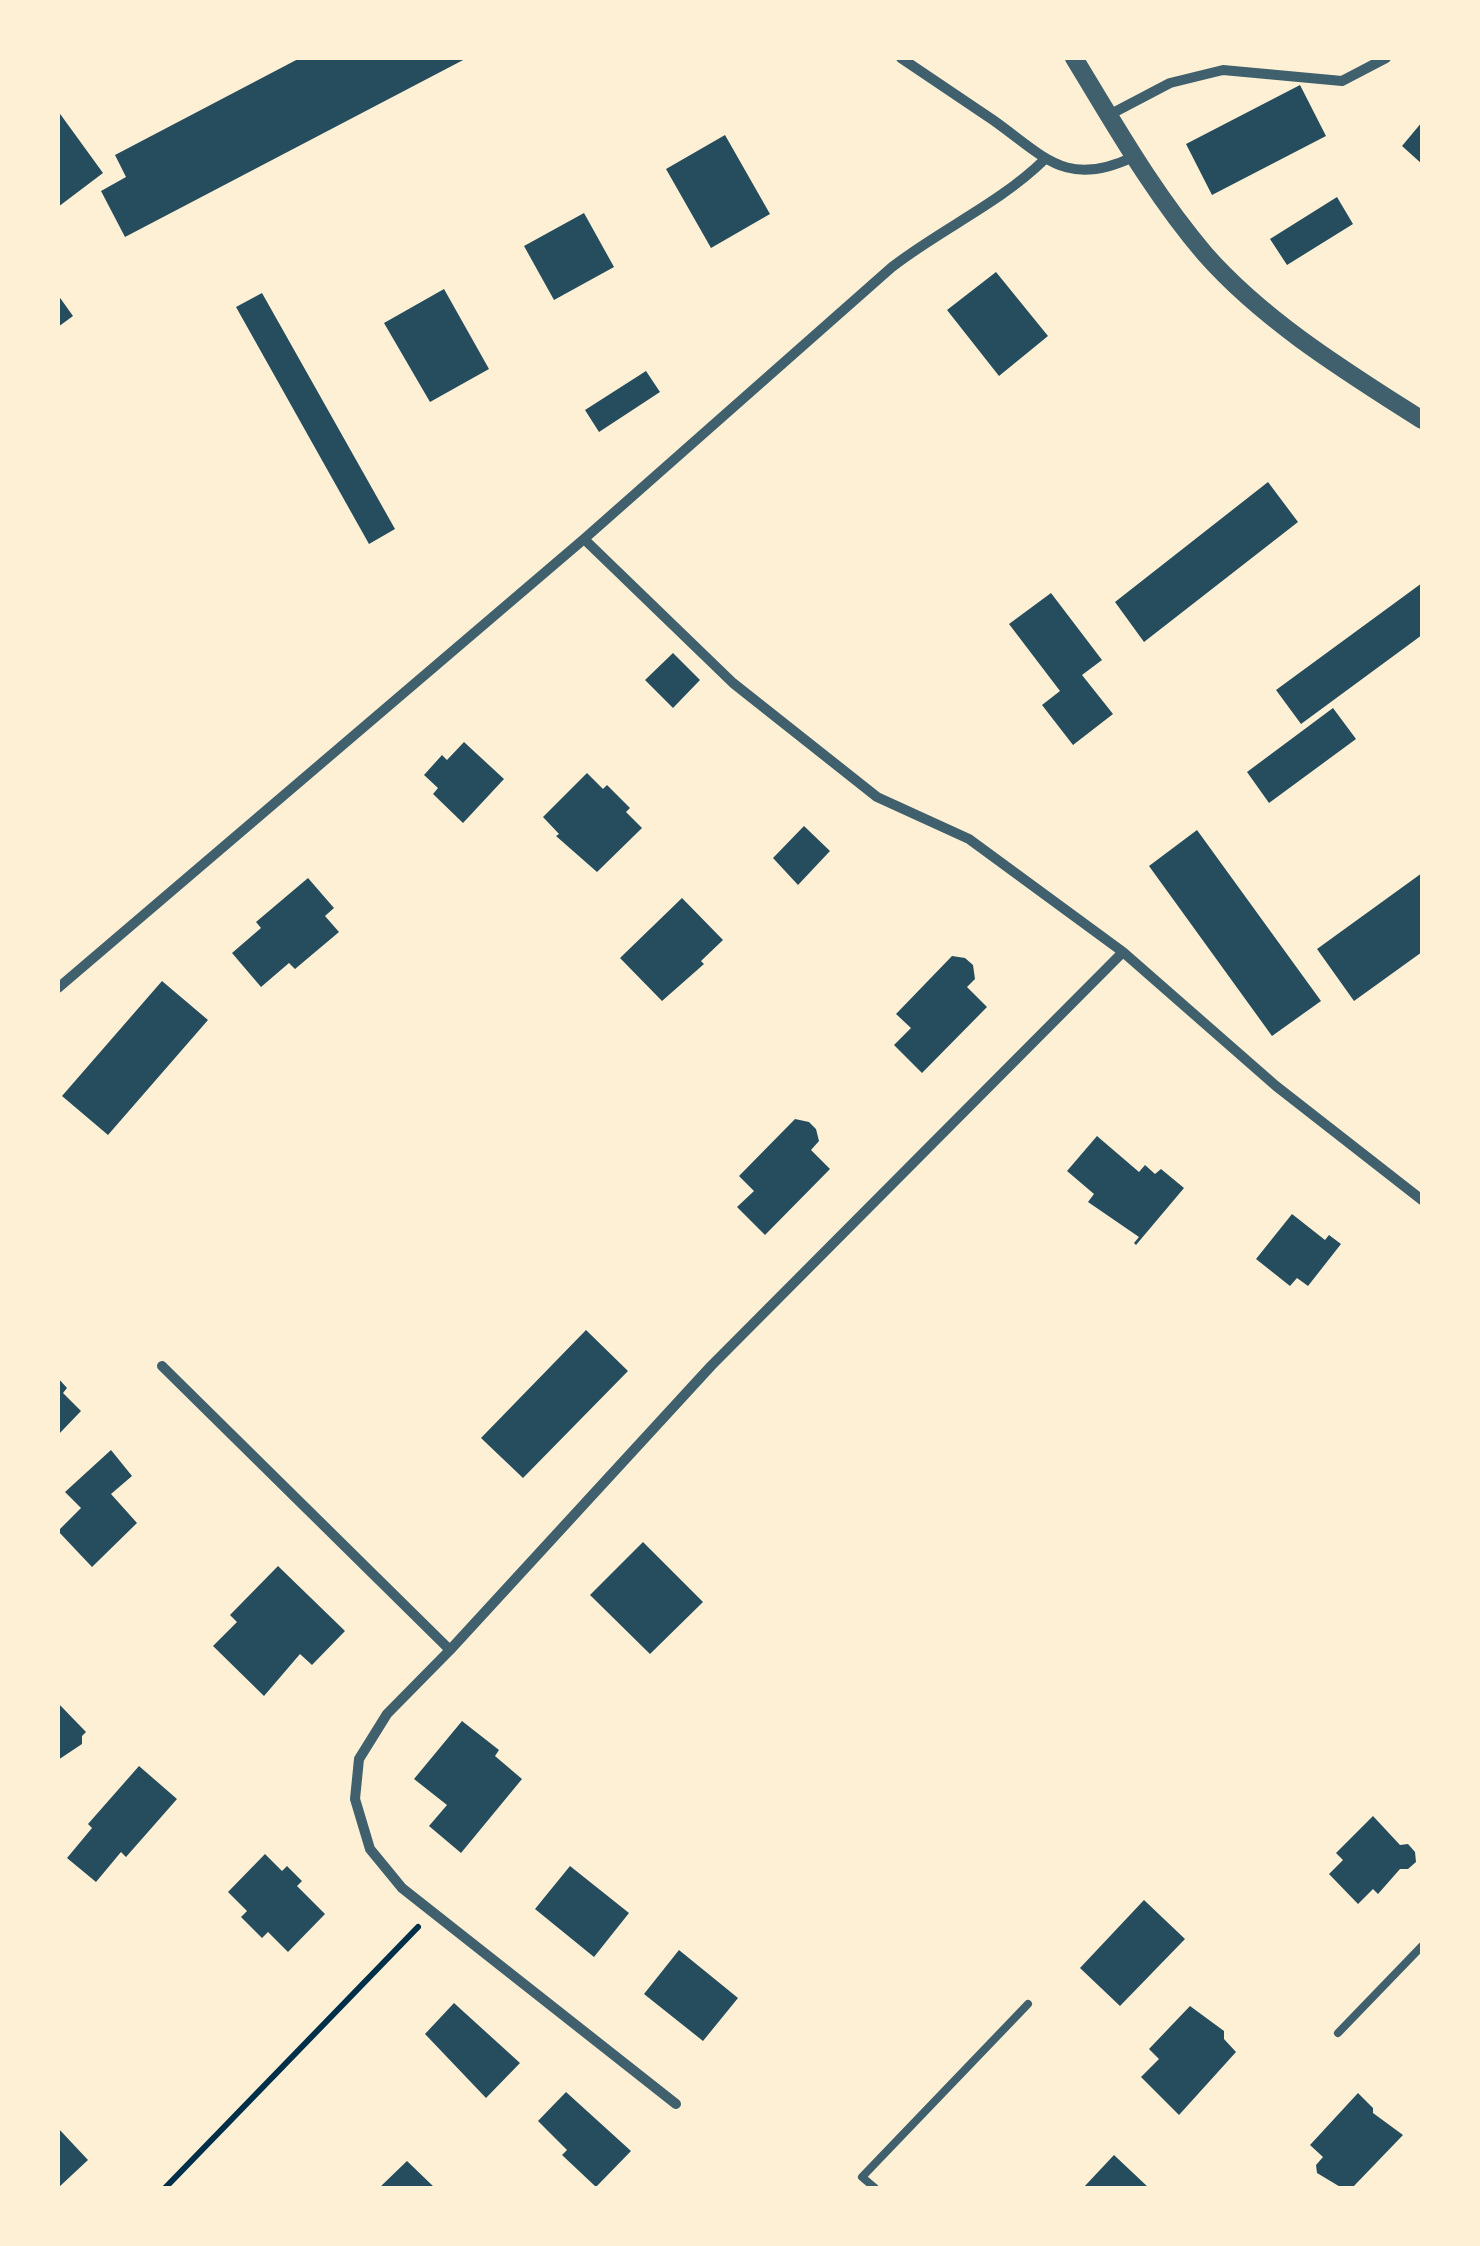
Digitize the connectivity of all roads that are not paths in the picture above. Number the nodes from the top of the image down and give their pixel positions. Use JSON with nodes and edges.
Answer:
{"nodes":[{"id":1,"x":901,"y":58,"type":"edge"},
{"id":2,"x":1074,"y":58,"type":"edge"},
{"id":3,"x":1386,"y":58,"type":"edge"},
{"id":4,"x":1109,"y":115,"type":"junction"},
{"id":5,"x":1134,"y":157,"type":"junction"},
{"id":6,"x":1044,"y":160,"type":"junction"},
{"id":7,"x":1422,"y":420,"type":"edge"},
{"id":8,"x":584,"y":539,"type":"junction"},
{"id":9,"x":1122,"y":952,"type":"junction"},
{"id":10,"x":58,"y":988,"type":"edge"},
{"id":11,"x":1422,"y":1200,"type":"edge"},
{"id":12,"x":162,"y":1366,"type":"dead end"},
{"id":13,"x":450,"y":1650,"type":"junction"},
{"id":14,"x":1422,"y":1946,"type":"edge"},
{"id":15,"x":1028,"y":2004,"type":"dead end"},
{"id":16,"x":1338,"y":2033,"type":"dead end"},
{"id":17,"x":676,"y":2104,"type":"dead end"},
{"id":18,"x":875,"y":2188,"type":"edge"}],
"edges":[{"from":1,"to":6,"type":"street"},
{"from":2,"to":4,"type":"street"},
{"from":3,"to":4,"type":"street"},
{"from":4,"to":5,"type":"street"},
{"from":5,"to":6,"type":"street"},
{"from":5,"to":7,"type":"street"},
{"from":6,"to":8,"type":"street"},
{"from":8,"to":9,"type":"street"},
{"from":8,"to":10,"type":"street"},
{"from":9,"to":11,"type":"street"},
{"from":9,"to":13,"type":"street"},
{"from":12,"to":13,"type":"street"},
{"from":13,"to":17,"type":"street"},
{"from":14,"to":16,"type":"lane"},
{"from":15,"to":18,"type":"lane"}]}
